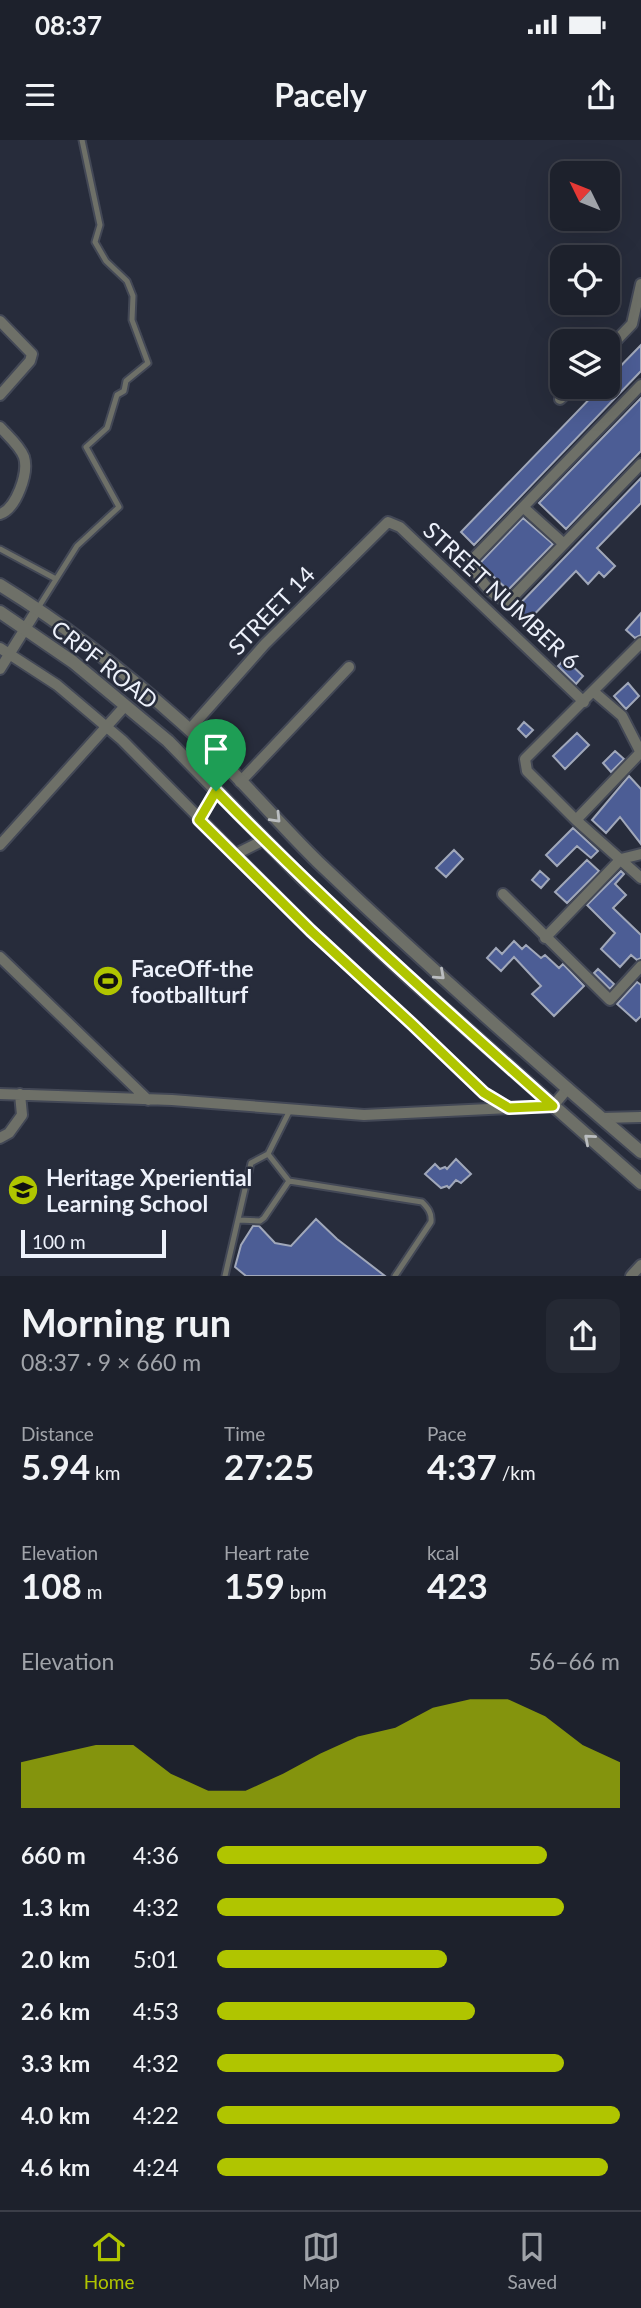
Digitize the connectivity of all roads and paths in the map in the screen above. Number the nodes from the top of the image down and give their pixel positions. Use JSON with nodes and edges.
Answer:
{"nodes":[{"id":1,"x":82,"y":140,"type":"edge"},
{"id":2,"x":641,"y":284,"type":"edge"},
{"id":3,"x":0,"y":321,"type":"edge"},
{"id":4,"x":620,"y":337,"type":"edge"},
{"id":5,"x":641,"y":385,"type":"edge"},
{"id":6,"x":0,"y":395,"type":"edge"},
{"id":7,"x":0,"y":427,"type":"edge"},
{"id":8,"x":641,"y":464,"type":"edge"},
{"id":9,"x":523,"y":507,"type":"junction"},
{"id":10,"x":0,"y":514,"type":"edge"},
{"id":11,"x":388,"y":522,"type":"joint"},
{"id":12,"x":564,"y":544,"type":"junction"},
{"id":13,"x":0,"y":549,"type":"edge"},
{"id":14,"x":56,"y":579,"type":"junction"},
{"id":15,"x":0,"y":585,"type":"edge"},
{"id":16,"x":37,"y":608,"type":"junction"},
{"id":17,"x":0,"y":612,"type":"edge"},
{"id":18,"x":26,"y":629,"type":"junction"},
{"id":19,"x":641,"y":643,"type":"edge"},
{"id":20,"x":5,"y":651,"type":"edge"},
{"id":21,"x":349,"y":667,"type":"dead end"},
{"id":22,"x":0,"y":669,"type":"edge"},
{"id":23,"x":594,"y":692,"type":"junction"},
{"id":24,"x":584,"y":702,"type":"junction"},
{"id":25,"x":125,"y":706,"type":"junction"},
{"id":26,"x":107,"y":727,"type":"junction"},
{"id":27,"x":189,"y":730,"type":"junction"},
{"id":28,"x":641,"y":753,"type":"edge"},
{"id":29,"x":240,"y":782,"type":"junction"},
{"id":30,"x":216,"y":791,"type":"junction"},
{"id":31,"x":199,"y":820,"type":"junction"},
{"id":32,"x":576,"y":820,"type":"junction"},
{"id":33,"x":264,"y":840,"type":"junction"},
{"id":34,"x":0,"y":845,"type":"edge"},
{"id":35,"x":641,"y":854,"type":"edge"},
{"id":36,"x":234,"y":855,"type":"junction"},
{"id":37,"x":621,"y":859,"type":"junction"},
{"id":38,"x":641,"y":878,"type":"edge"},
{"id":39,"x":503,"y":894,"type":"dead end"},
{"id":40,"x":545,"y":938,"type":"junction"},
{"id":41,"x":0,"y":957,"type":"edge"},
{"id":42,"x":641,"y":967,"type":"edge"},
{"id":43,"x":568,"y":1088,"type":"junction"},
{"id":44,"x":0,"y":1094,"type":"edge"},
{"id":45,"x":20,"y":1094,"type":"junction"},
{"id":46,"x":148,"y":1100,"type":"junction"},
{"id":47,"x":553,"y":1106,"type":"junction"},
{"id":48,"x":509,"y":1108,"type":"junction"},
{"id":49,"x":290,"y":1110,"type":"junction"},
{"id":50,"x":641,"y":1117,"type":"edge"},
{"id":51,"x":601,"y":1118,"type":"junction"},
{"id":52,"x":0,"y":1138,"type":"edge"},
{"id":53,"x":641,"y":1152,"type":"edge"},
{"id":54,"x":268,"y":1153,"type":"junction"},
{"id":55,"x":289,"y":1181,"type":"junction"},
{"id":56,"x":641,"y":1183,"type":"edge"},
{"id":57,"x":238,"y":1220,"type":"junction"},
{"id":58,"x":641,"y":1265,"type":"edge"},
{"id":59,"x":225,"y":1276,"type":"edge"},
{"id":60,"x":395,"y":1276,"type":"edge"},
{"id":61,"x":631,"y":1276,"type":"edge"}],
"edges":[{"from":1,"to":14,"type":"lane"},
{"from":2,"to":4,"type":"street"},
{"from":3,"to":6,"type":"street"},
{"from":5,"to":9,"type":"street"},
{"from":7,"to":10,"type":"street"},
{"from":8,"to":12,"type":"street"},
{"from":9,"to":12,"type":"street"},
{"from":9,"to":12,"type":"street"},
{"from":11,"to":24,"type":"street","name":"STREET NUMBER 6"},
{"from":11,"to":27,"type":"street","name":"STREET 14"},
{"from":13,"to":14,"type":"lane"},
{"from":14,"to":16,"type":"lane"},
{"from":15,"to":16,"type":"street"},
{"from":16,"to":18,"type":"street"},
{"from":16,"to":27,"type":"street"},
{"from":17,"to":18,"type":"street","name":"CRPF ROAD"},
{"from":18,"to":20,"type":"street"},
{"from":18,"to":25,"type":"street","name":"CRPF ROAD"},
{"from":19,"to":23,"type":"street"},
{"from":20,"to":22,"type":"street"},
{"from":20,"to":26,"type":"street"},
{"from":21,"to":29,"type":"street"},
{"from":23,"to":24,"type":"street"},
{"from":23,"to":28,"type":"street"},
{"from":24,"to":32,"type":"street"},
{"from":25,"to":26,"type":"street"},
{"from":25,"to":30,"type":"street","name":"CRPF ROAD"},
{"from":26,"to":31,"type":"street"},
{"from":26,"to":34,"type":"street"},
{"from":27,"to":29,"type":"street"},
{"from":28,"to":32,"type":"street"},
{"from":29,"to":43,"type":"street","one_way":true},
{"from":30,"to":31,"type":"street"},
{"from":30,"to":33,"type":"street","name":"CRPF ROAD"},
{"from":31,"to":36,"type":"street"},
{"from":32,"to":37,"type":"street"},
{"from":33,"to":36,"type":"street"},
{"from":33,"to":47,"type":"street","name":"CRPF ROAD"},
{"from":35,"to":37,"type":"street"},
{"from":36,"to":48,"type":"street"},
{"from":37,"to":38,"type":"street"},
{"from":37,"to":40,"type":"street"},
{"from":39,"to":40,"type":"street"},
{"from":40,"to":42,"type":"street"},
{"from":41,"to":46,"type":"street"},
{"from":43,"to":47,"type":"street"},
{"from":43,"to":51,"type":"street"},
{"from":44,"to":45,"type":"street"},
{"from":45,"to":46,"type":"street"},
{"from":45,"to":52,"type":"street"},
{"from":46,"to":49,"type":"street"},
{"from":47,"to":48,"type":"street"},
{"from":56,"to":47,"type":"street","name":"CRPF ROAD","one_way":true},
{"from":48,"to":49,"type":"street"},
{"from":49,"to":54,"type":"lane"},
{"from":50,"to":51,"type":"street"},
{"from":51,"to":53,"type":"street"},
{"from":54,"to":55,"type":"lane"},
{"from":54,"to":57,"type":"lane"},
{"from":55,"to":57,"type":"lane"},
{"from":55,"to":60,"type":"lane"},
{"from":57,"to":59,"type":"lane"},
{"from":58,"to":61,"type":"street"}]}
